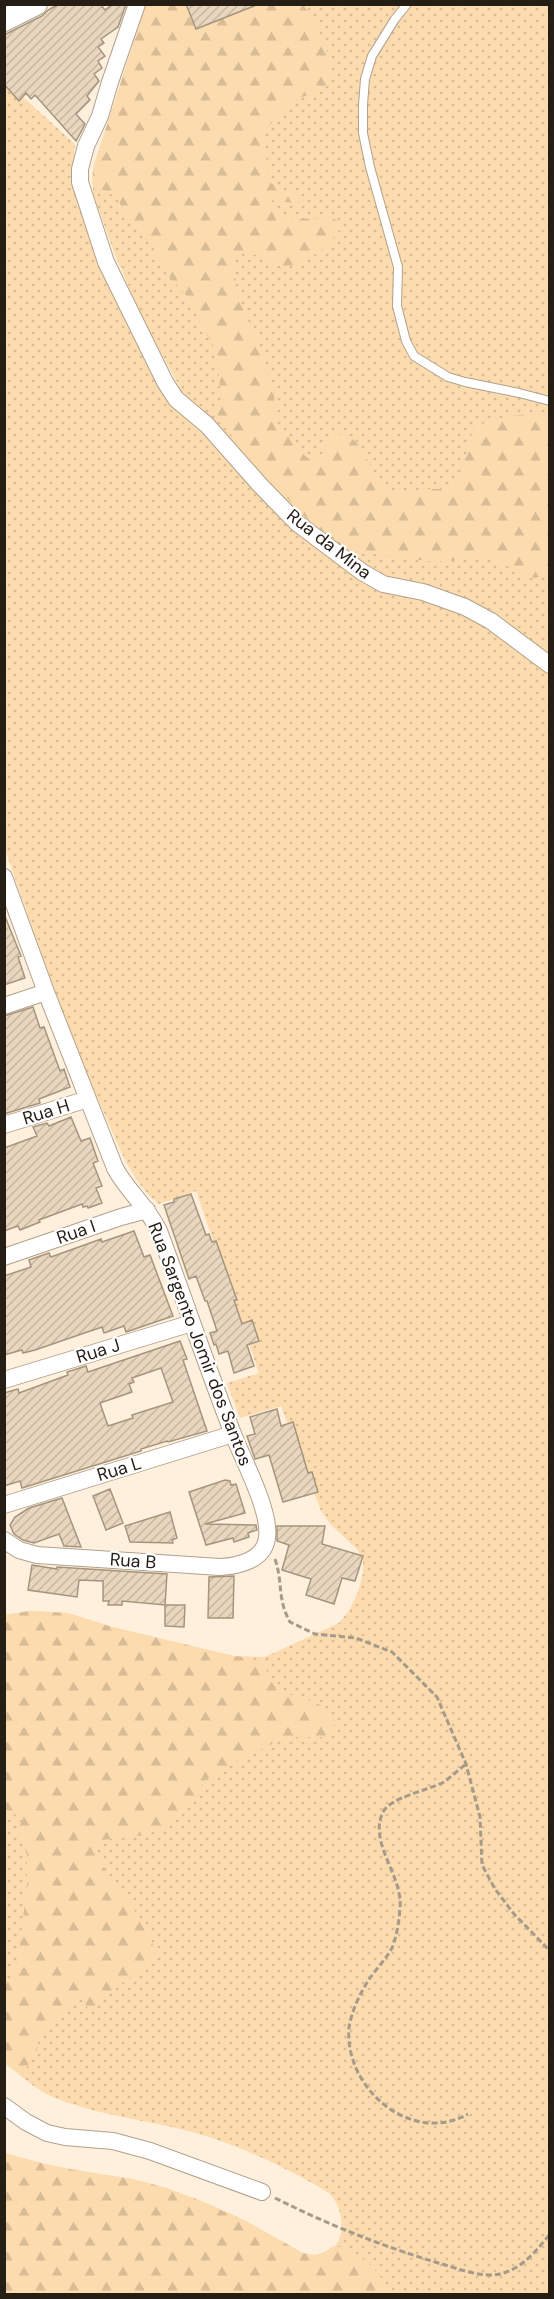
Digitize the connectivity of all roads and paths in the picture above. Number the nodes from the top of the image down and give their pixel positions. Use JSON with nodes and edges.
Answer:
{"nodes":[{"id":1,"x":36,"y":4,"type":"edge"},
{"id":2,"x":137,"y":4,"type":"edge"},
{"id":3,"x":407,"y":4,"type":"edge"},
{"id":4,"x":4,"y":20,"type":"edge"},
{"id":5,"x":549,"y":401,"type":"edge"},
{"id":6,"x":549,"y":665,"type":"edge"},
{"id":7,"x":4,"y":877,"type":"edge"},
{"id":8,"x":46,"y":992,"type":"junction"},
{"id":9,"x":4,"y":1006,"type":"edge"},
{"id":10,"x":88,"y":1099,"type":"junction"},
{"id":11,"x":4,"y":1125,"type":"edge"},
{"id":12,"x":147,"y":1209,"type":"junction"},
{"id":13,"x":4,"y":1257,"type":"edge"},
{"id":14,"x":192,"y":1323,"type":"junction"},
{"id":15,"x":4,"y":1380,"type":"edge"},
{"id":16,"x":233,"y":1434,"type":"junction"},
{"id":17,"x":4,"y":1505,"type":"edge"},
{"id":18,"x":4,"y":1540,"type":"edge"},
{"id":19,"x":264,"y":1546,"type":"junction"},
{"id":20,"x":466,"y":1764,"type":"junction"},
{"id":21,"x":549,"y":1951,"type":"edge"},
{"id":22,"x":4,"y":2106,"type":"edge"},
{"id":23,"x":468,"y":2114,"type":"dead end"},
{"id":24,"x":262,"y":2192,"type":"joint"},
{"id":25,"x":549,"y":2234,"type":"edge"}],
"edges":[{"from":1,"to":4,"type":"street"},
{"from":2,"to":6,"type":"street","name":"Rua da Mina"},
{"from":3,"to":5,"type":"lane"},
{"from":7,"to":8,"type":"street","name":"Rua Sargento Jomir dos Santos"},
{"from":8,"to":9,"type":"street"},
{"from":8,"to":10,"type":"street","name":"Rua Sargento Jomir dos Santos"},
{"from":10,"to":11,"type":"street","name":"Rua H"},
{"from":10,"to":12,"type":"street","name":"Rua Sargento Jomir dos Santos"},
{"from":12,"to":13,"type":"street","name":"Rua I"},
{"from":12,"to":14,"type":"street","name":"Rua Sargento Jomir dos Santos"},
{"from":14,"to":15,"type":"street","name":"Rua J"},
{"from":14,"to":16,"type":"street","name":"Rua Sargento Jomir dos Santos"},
{"from":16,"to":17,"type":"street","name":"Rua L"},
{"from":16,"to":19,"type":"street","name":"Rua Sargento Jomir dos Santos"},
{"from":18,"to":19,"type":"street","name":"Rua B"},
{"from":19,"to":20,"type":"path"},
{"from":20,"to":21,"type":"path"},
{"from":20,"to":23,"type":"path"},
{"from":22,"to":24,"type":"street"},
{"from":24,"to":25,"type":"path"}]}
